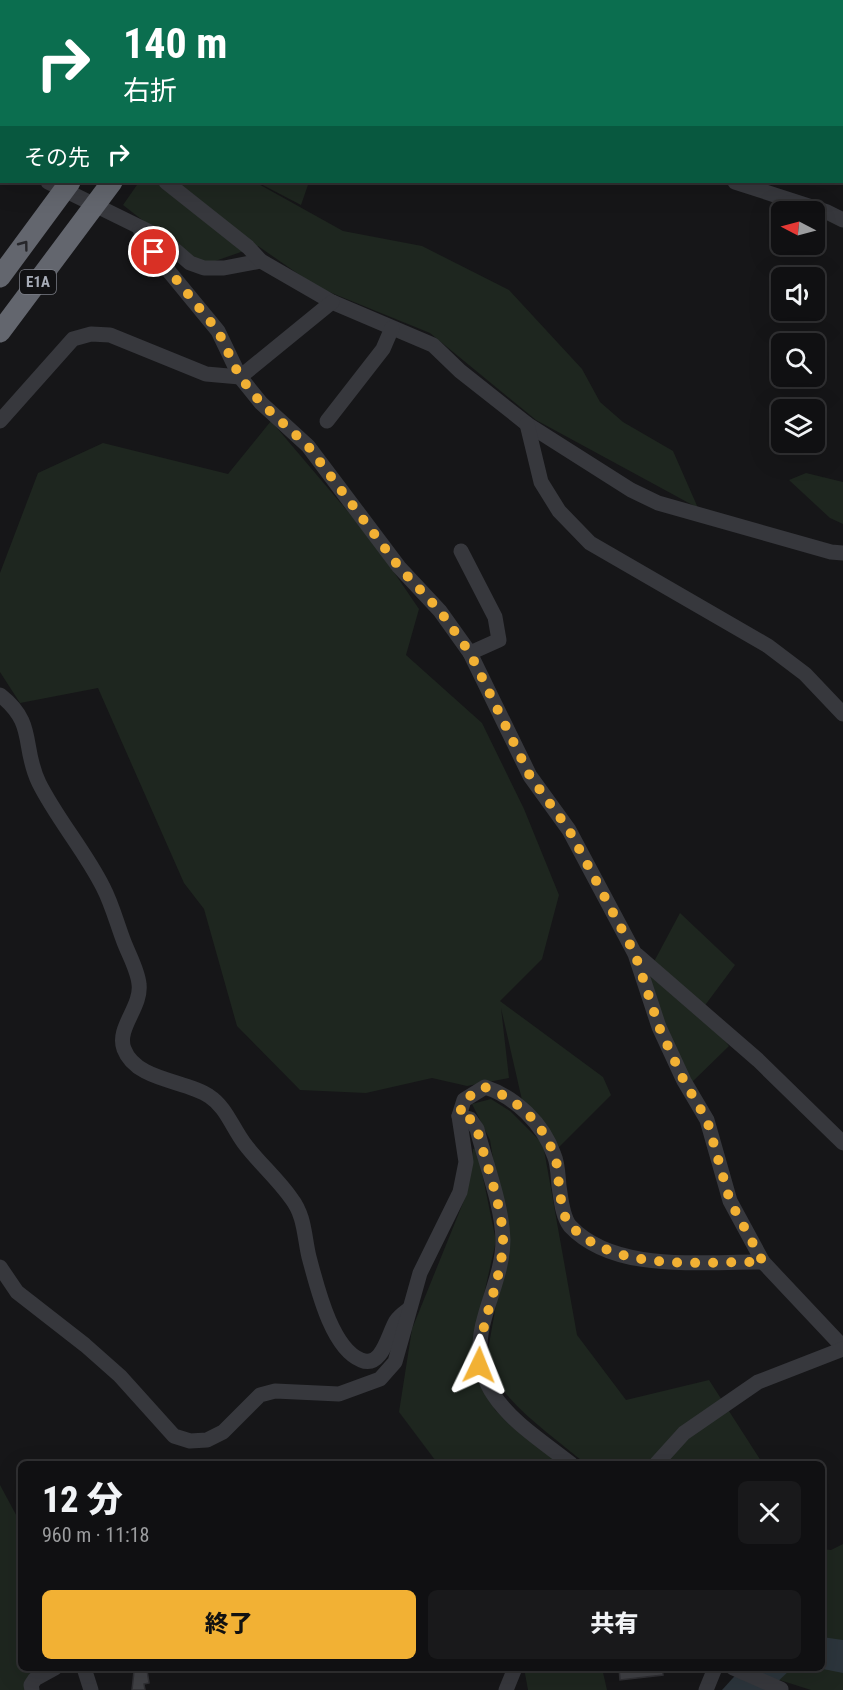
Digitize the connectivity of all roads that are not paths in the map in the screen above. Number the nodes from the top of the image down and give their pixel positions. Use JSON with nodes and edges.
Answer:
{"nodes":[{"id":1,"x":50,"y":183,"type":"edge"},
{"id":2,"x":69,"y":183,"type":"edge"},
{"id":3,"x":111,"y":183,"type":"edge"},
{"id":4,"x":167,"y":183,"type":"edge"},
{"id":5,"x":738,"y":183,"type":"edge"},
{"id":6,"x":843,"y":220,"type":"edge"},
{"id":7,"x":140,"y":229,"type":"junction"},
{"id":8,"x":261,"y":261,"type":"junction"},
{"id":9,"x":0,"y":277,"type":"edge"},
{"id":10,"x":332,"y":302,"type":"junction"},
{"id":11,"x":392,"y":328,"type":"junction"},
{"id":12,"x":0,"y":332,"type":"edge"},
{"id":13,"x":240,"y":377,"type":"junction"},
{"id":14,"x":0,"y":421,"type":"edge"},
{"id":15,"x":327,"y":421,"type":"dead end"},
{"id":16,"x":528,"y":424,"type":"junction"},
{"id":17,"x":461,"y":551,"type":"dead end"},
{"id":18,"x":843,"y":553,"type":"edge"},
{"id":19,"x":470,"y":653,"type":"junction"},
{"id":20,"x":0,"y":695,"type":"edge"},
{"id":21,"x":843,"y":714,"type":"edge"},
{"id":22,"x":635,"y":954,"type":"junction"},
{"id":23,"x":459,"y":1116,"type":"junction"},
{"id":24,"x":843,"y":1143,"type":"edge"},
{"id":25,"x":763,"y":1262,"type":"junction"},
{"id":26,"x":0,"y":1267,"type":"edge"},
{"id":27,"x":409,"y":1309,"type":"junction"},
{"id":28,"x":843,"y":1348,"type":"edge"},
{"id":29,"x":567,"y":1461,"type":"edge"},
{"id":30,"x":659,"y":1461,"type":"edge"},
{"id":31,"x":50,"y":1671,"type":"edge"},
{"id":32,"x":85,"y":1671,"type":"edge"},
{"id":33,"x":514,"y":1671,"type":"edge"},
{"id":34,"x":714,"y":1671,"type":"edge"},
{"id":35,"x":740,"y":1671,"type":"edge"},
{"id":36,"x":32,"y":1690,"type":"edge"},
{"id":37,"x":91,"y":1690,"type":"edge"},
{"id":38,"x":506,"y":1690,"type":"edge"},
{"id":39,"x":706,"y":1690,"type":"edge"},
{"id":40,"x":782,"y":1690,"type":"edge"}],
"edges":[{"from":1,"to":7,"type":"street"},
{"from":9,"to":2,"type":"highway","number":"E1A","one_way":true},
{"from":3,"to":12,"type":"highway","number":"E1A"},
{"from":4,"to":8,"type":"street"},
{"from":5,"to":6,"type":"street"},
{"from":7,"to":8,"type":"street"},
{"from":7,"to":13,"type":"street"},
{"from":8,"to":10,"type":"street"},
{"from":10,"to":11,"type":"street"},
{"from":10,"to":13,"type":"street"},
{"from":11,"to":15,"type":"street"},
{"from":11,"to":16,"type":"street"},
{"from":13,"to":14,"type":"street"},
{"from":13,"to":19,"type":"street"},
{"from":16,"to":18,"type":"street"},
{"from":16,"to":21,"type":"street"},
{"from":17,"to":19,"type":"street"},
{"from":19,"to":22,"type":"street"},
{"from":20,"to":27,"type":"street"},
{"from":22,"to":24,"type":"street"},
{"from":22,"to":25,"type":"street"},
{"from":23,"to":25,"type":"street"},
{"from":23,"to":27,"type":"street"},
{"from":23,"to":29,"type":"street"},
{"from":25,"to":28,"type":"street"},
{"from":26,"to":27,"type":"street"},
{"from":28,"to":30,"type":"street"},
{"from":31,"to":36,"type":"street"},
{"from":32,"to":37,"type":"street"},
{"from":33,"to":38,"type":"street"},
{"from":34,"to":39,"type":"street"},
{"from":35,"to":40,"type":"street"}]}
